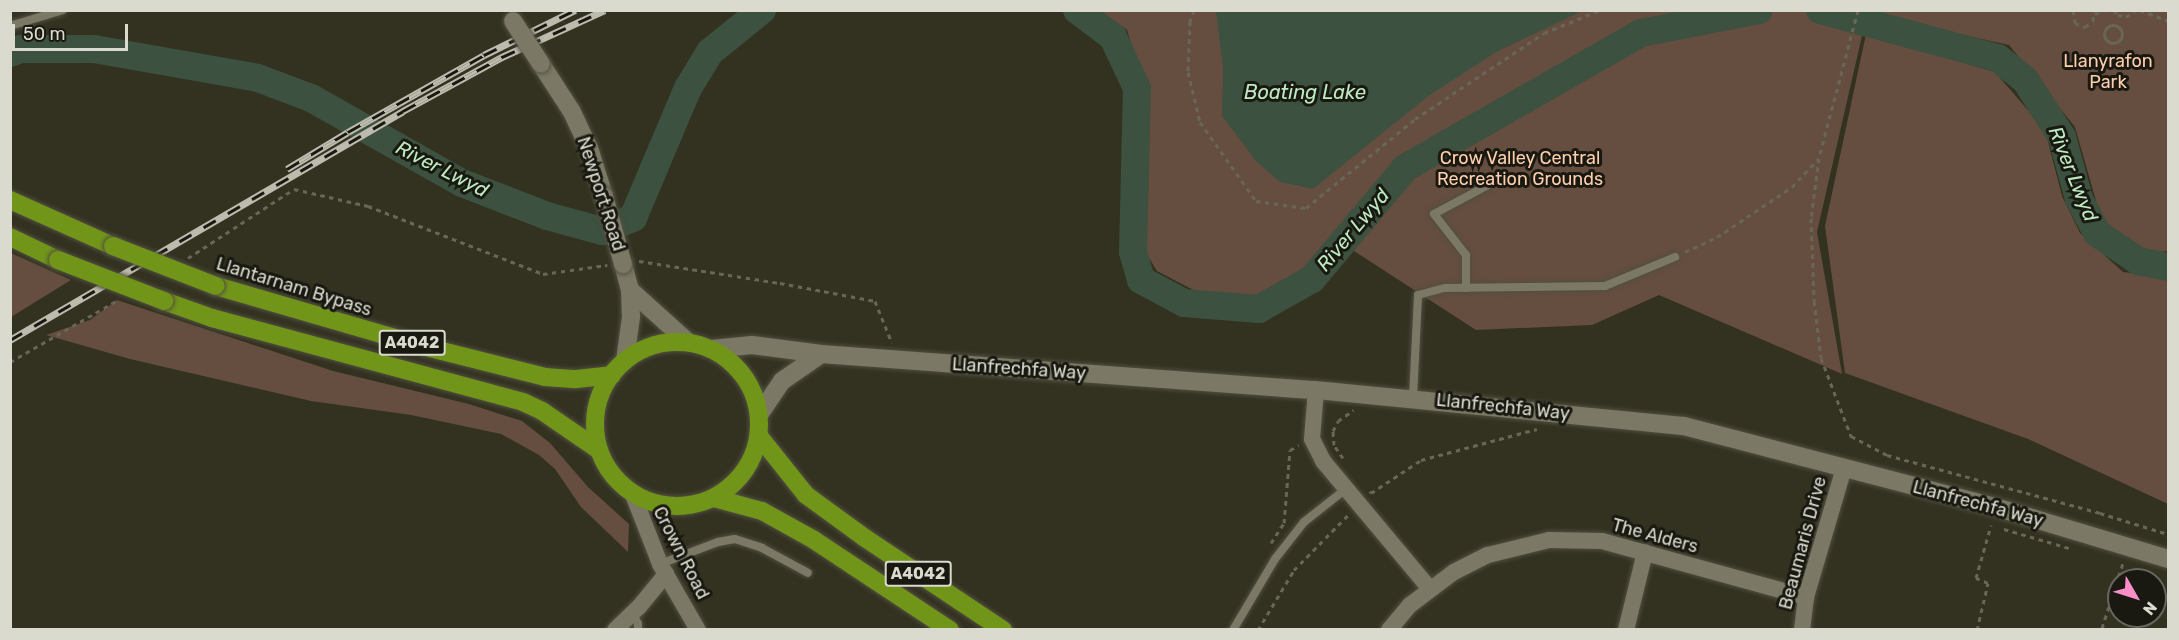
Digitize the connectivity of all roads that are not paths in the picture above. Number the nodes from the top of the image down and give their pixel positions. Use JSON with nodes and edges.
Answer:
{"nodes":[{"id":1,"x":63,"y":10,"type":"edge"},
{"id":2,"x":508,"y":16,"type":"edge"},
{"id":3,"x":10,"y":26,"type":"edge"},
{"id":4,"x":1488,"y":185,"type":"dead end"},
{"id":5,"x":10,"y":200,"type":"edge"},
{"id":6,"x":10,"y":237,"type":"edge"},
{"id":7,"x":1675,"y":257,"type":"road end"},
{"id":8,"x":1466,"y":288,"type":"junction"},
{"id":9,"x":630,"y":290,"type":"junction"},
{"id":10,"x":688,"y":342,"type":"junction"},
{"id":11,"x":712,"y":349,"type":"junction"},
{"id":12,"x":821,"y":354,"type":"junction"},
{"id":13,"x":625,"y":361,"type":"junction"},
{"id":14,"x":612,"y":375,"type":"junction"},
{"id":15,"x":1316,"y":390,"type":"junction"},
{"id":16,"x":1413,"y":398,"type":"junction"},
{"id":17,"x":759,"y":414,"type":"junction"},
{"id":18,"x":759,"y":436,"type":"junction"},
{"id":19,"x":599,"y":450,"type":"junction"},
{"id":20,"x":1844,"y":468,"type":"junction"},
{"id":21,"x":1346,"y":489,"type":"junction"},
{"id":22,"x":632,"y":492,"type":"junction"},
{"id":23,"x":714,"y":498,"type":"junction"},
{"id":24,"x":1644,"y":552,"type":"junction"},
{"id":25,"x":2169,"y":559,"type":"edge"},
{"id":26,"x":663,"y":569,"type":"junction"},
{"id":27,"x":808,"y":573,"type":"dead end"},
{"id":28,"x":1430,"y":590,"type":"junction"},
{"id":29,"x":1806,"y":597,"type":"junction"},
{"id":30,"x":635,"y":622,"type":"edge"},
{"id":31,"x":615,"y":630,"type":"edge"},
{"id":32,"x":698,"y":630,"type":"edge"},
{"id":33,"x":950,"y":630,"type":"edge"},
{"id":34,"x":1003,"y":630,"type":"edge"},
{"id":35,"x":1233,"y":630,"type":"edge"},
{"id":36,"x":1389,"y":630,"type":"edge"},
{"id":37,"x":1626,"y":630,"type":"edge"},
{"id":38,"x":1802,"y":630,"type":"edge"}],
"edges":[{"from":1,"to":3,"type":"lane"},
{"from":2,"to":9,"type":"street","name":"Newport Road","bridge":true},
{"from":4,"to":8,"type":"lane"},
{"from":5,"to":14,"type":"highway","name":"Llantarnam Bypass","number":"A4042","bridge":true},
{"from":6,"to":19,"type":"highway","number":"A4042","bridge":true},
{"from":7,"to":8,"type":"lane"},
{"from":8,"to":16,"type":"lane"},
{"from":9,"to":10,"type":"street"},
{"from":9,"to":13,"type":"street","name":"Newport Road"},
{"from":10,"to":11,"type":"highway"},
{"from":10,"to":13,"type":"highway"},
{"from":11,"to":12,"type":"street","name":"Llanfrechfa Way"},
{"from":11,"to":17,"type":"highway"},
{"from":12,"to":15,"type":"street","name":"Llanfrechfa Way"},
{"from":12,"to":17,"type":"street"},
{"from":13,"to":14,"type":"highway"},
{"from":14,"to":19,"type":"highway"},
{"from":15,"to":16,"type":"street","name":"Llanfrechfa Way"},
{"from":15,"to":21,"type":"street"},
{"from":16,"to":20,"type":"street","name":"Llanfrechfa Way"},
{"from":17,"to":18,"type":"highway"},
{"from":18,"to":23,"type":"highway"},
{"from":18,"to":34,"type":"highway","number":"A4042"},
{"from":19,"to":22,"type":"highway"},
{"from":20,"to":25,"type":"street","name":"Llanfrechfa Way"},
{"from":20,"to":29,"type":"street","name":"Beaumaris Drive"},
{"from":21,"to":28,"type":"street"},
{"from":21,"to":35,"type":"lane"},
{"from":22,"to":23,"type":"highway"},
{"from":22,"to":26,"type":"street","name":"Crown Road"},
{"from":23,"to":33,"type":"highway","number":"A4042"},
{"from":24,"to":28,"type":"street","name":"The Alders"},
{"from":24,"to":29,"type":"street","name":"The Alders"},
{"from":24,"to":37,"type":"street"},
{"from":26,"to":27,"type":"lane"},
{"from":26,"to":30,"type":"street"},
{"from":26,"to":32,"type":"street","name":"Crown Road"},
{"from":28,"to":36,"type":"street","name":"The Alders"},
{"from":29,"to":38,"type":"street","name":"Beaumaris Drive"},
{"from":30,"to":31,"type":"street"}]}
